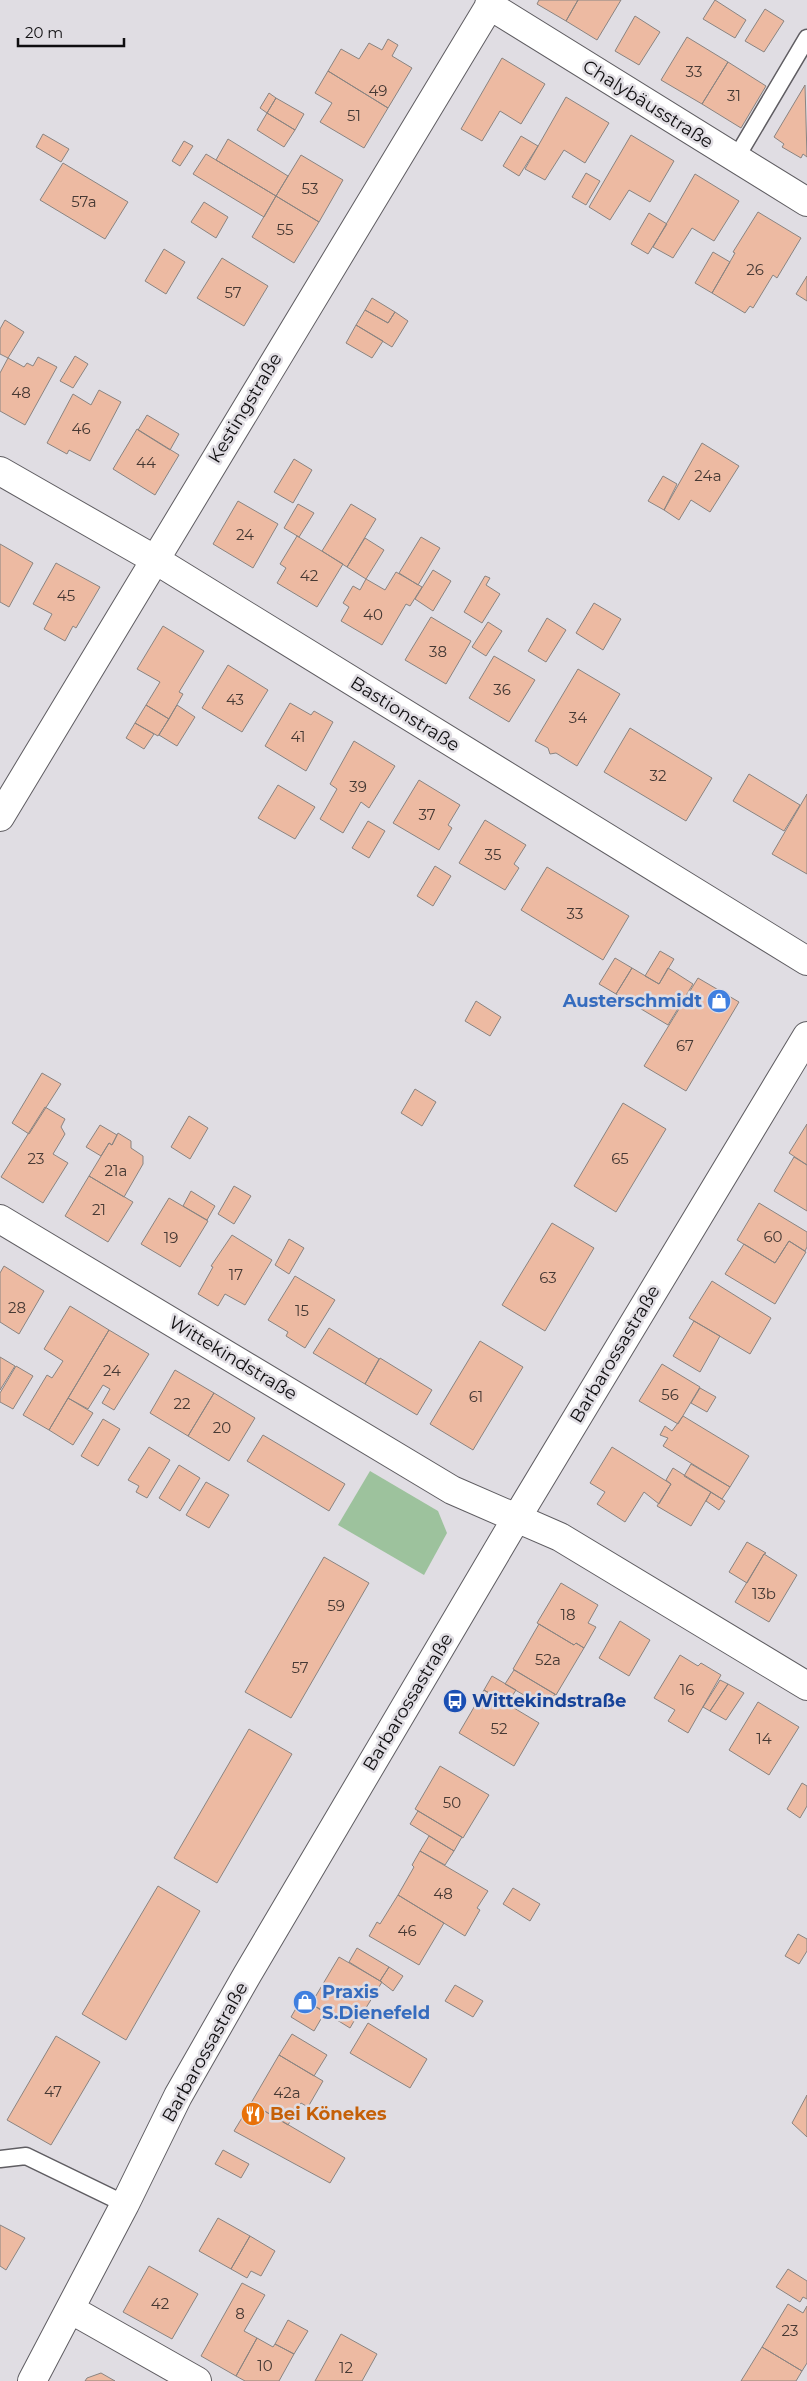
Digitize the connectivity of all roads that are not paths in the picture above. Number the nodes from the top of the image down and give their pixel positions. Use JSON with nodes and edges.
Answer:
{"nodes":[{"id":1,"x":491,"y":3,"type":"edge"},
{"id":2,"x":807,"y":38,"type":"edge"},
{"id":3,"x":736,"y":158,"type":"junction"},
{"id":4,"x":807,"y":202,"type":"edge"},
{"id":5,"x":0,"y":471,"type":"edge"},
{"id":6,"x":154,"y":559,"type":"junction"},
{"id":7,"x":0,"y":817,"type":"edge"},
{"id":8,"x":807,"y":961,"type":"edge"},
{"id":9,"x":807,"y":1036,"type":"edge"},
{"id":10,"x":0,"y":1219,"type":"edge"},
{"id":11,"x":516,"y":1519,"type":"junction"},
{"id":12,"x":807,"y":1686,"type":"edge"},
{"id":13,"x":0,"y":2159,"type":"edge"},
{"id":14,"x":125,"y":2204,"type":"junction"},
{"id":15,"x":70,"y":2309,"type":"junction"},
{"id":16,"x":32,"y":2381,"type":"edge"},
{"id":17,"x":197,"y":2381,"type":"edge"}],
"edges":[{"from":1,"to":3,"type":"street","name":"Chalybäusstraße"},
{"from":1,"to":6,"type":"street","name":"Kestingstraße"},
{"from":2,"to":3,"type":"lane"},
{"from":3,"to":4,"type":"street","name":"Chalybäusstraße"},
{"from":5,"to":6,"type":"street","name":"Bastionstraße"},
{"from":6,"to":7,"type":"street","name":"Kestingstraße"},
{"from":6,"to":8,"type":"street","name":"Bastionstraße"},
{"from":9,"to":11,"type":"street","name":"Barbarossastraße"},
{"from":10,"to":11,"type":"street","name":"Wittekindstraße"},
{"from":11,"to":12,"type":"street","name":"Wittekindstraße"},
{"from":11,"to":14,"type":"street","name":"Barbarossastraße"},
{"from":13,"to":14,"type":"lane"},
{"from":14,"to":15,"type":"street","name":"Barbarossastraße"},
{"from":15,"to":16,"type":"street","name":"Barbarossastraße"},
{"from":15,"to":17,"type":"street"}]}
